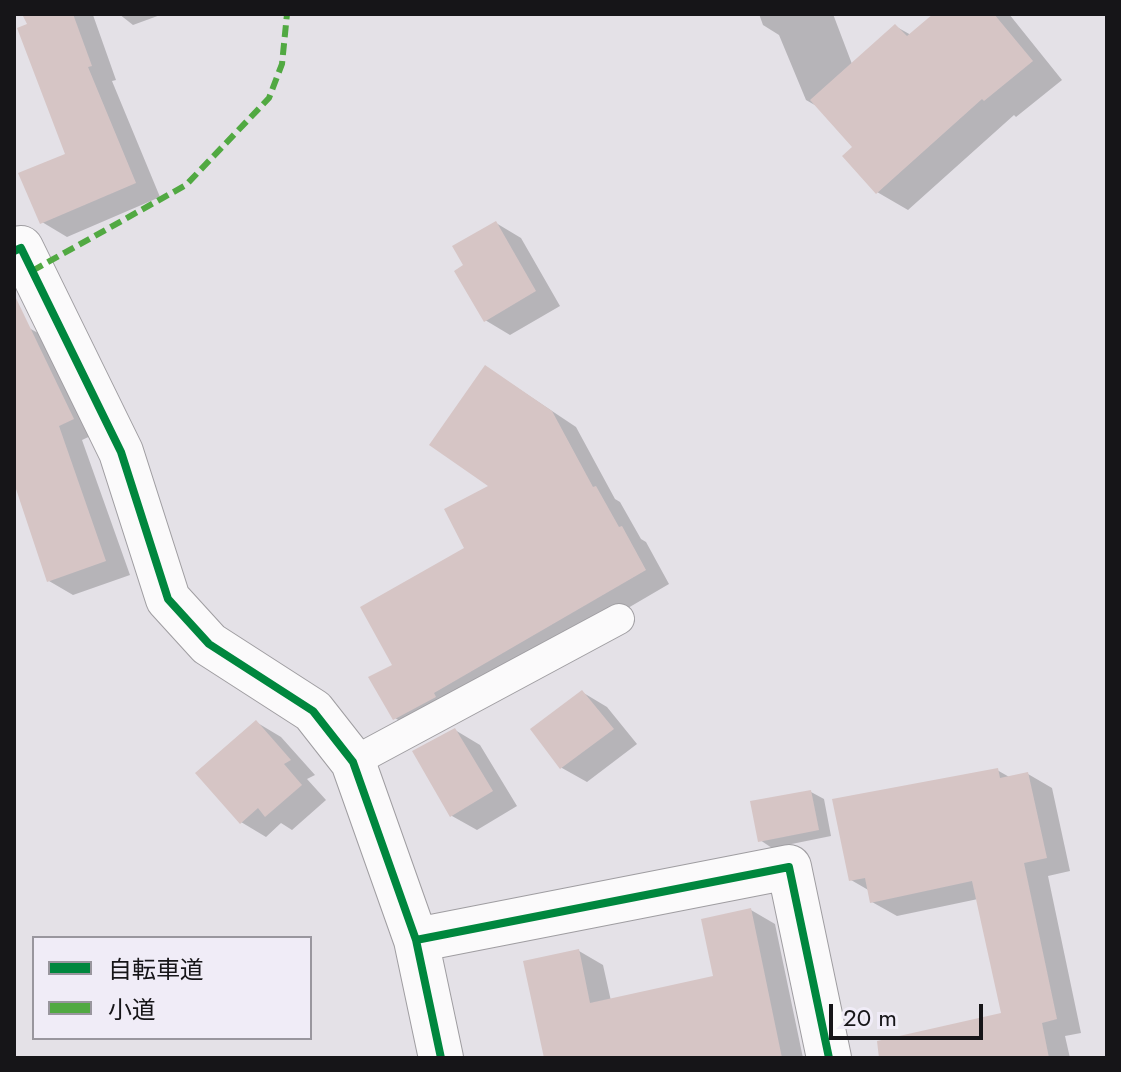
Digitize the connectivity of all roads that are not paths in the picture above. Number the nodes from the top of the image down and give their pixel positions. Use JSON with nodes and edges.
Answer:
{"nodes":[{"id":1,"x":14,"y":251,"type":"edge"},
{"id":2,"x":619,"y":619,"type":"dead end"},
{"id":3,"x":353,"y":762,"type":"junction"},
{"id":4,"x":416,"y":940,"type":"junction"},
{"id":5,"x":441,"y":1058,"type":"edge"},
{"id":6,"x":829,"y":1058,"type":"edge"}],
"edges":[{"from":1,"to":3,"type":"street"},
{"from":2,"to":3,"type":"lane"},
{"from":3,"to":4,"type":"street"},
{"from":4,"to":5,"type":"street"},
{"from":4,"to":6,"type":"street"}]}
